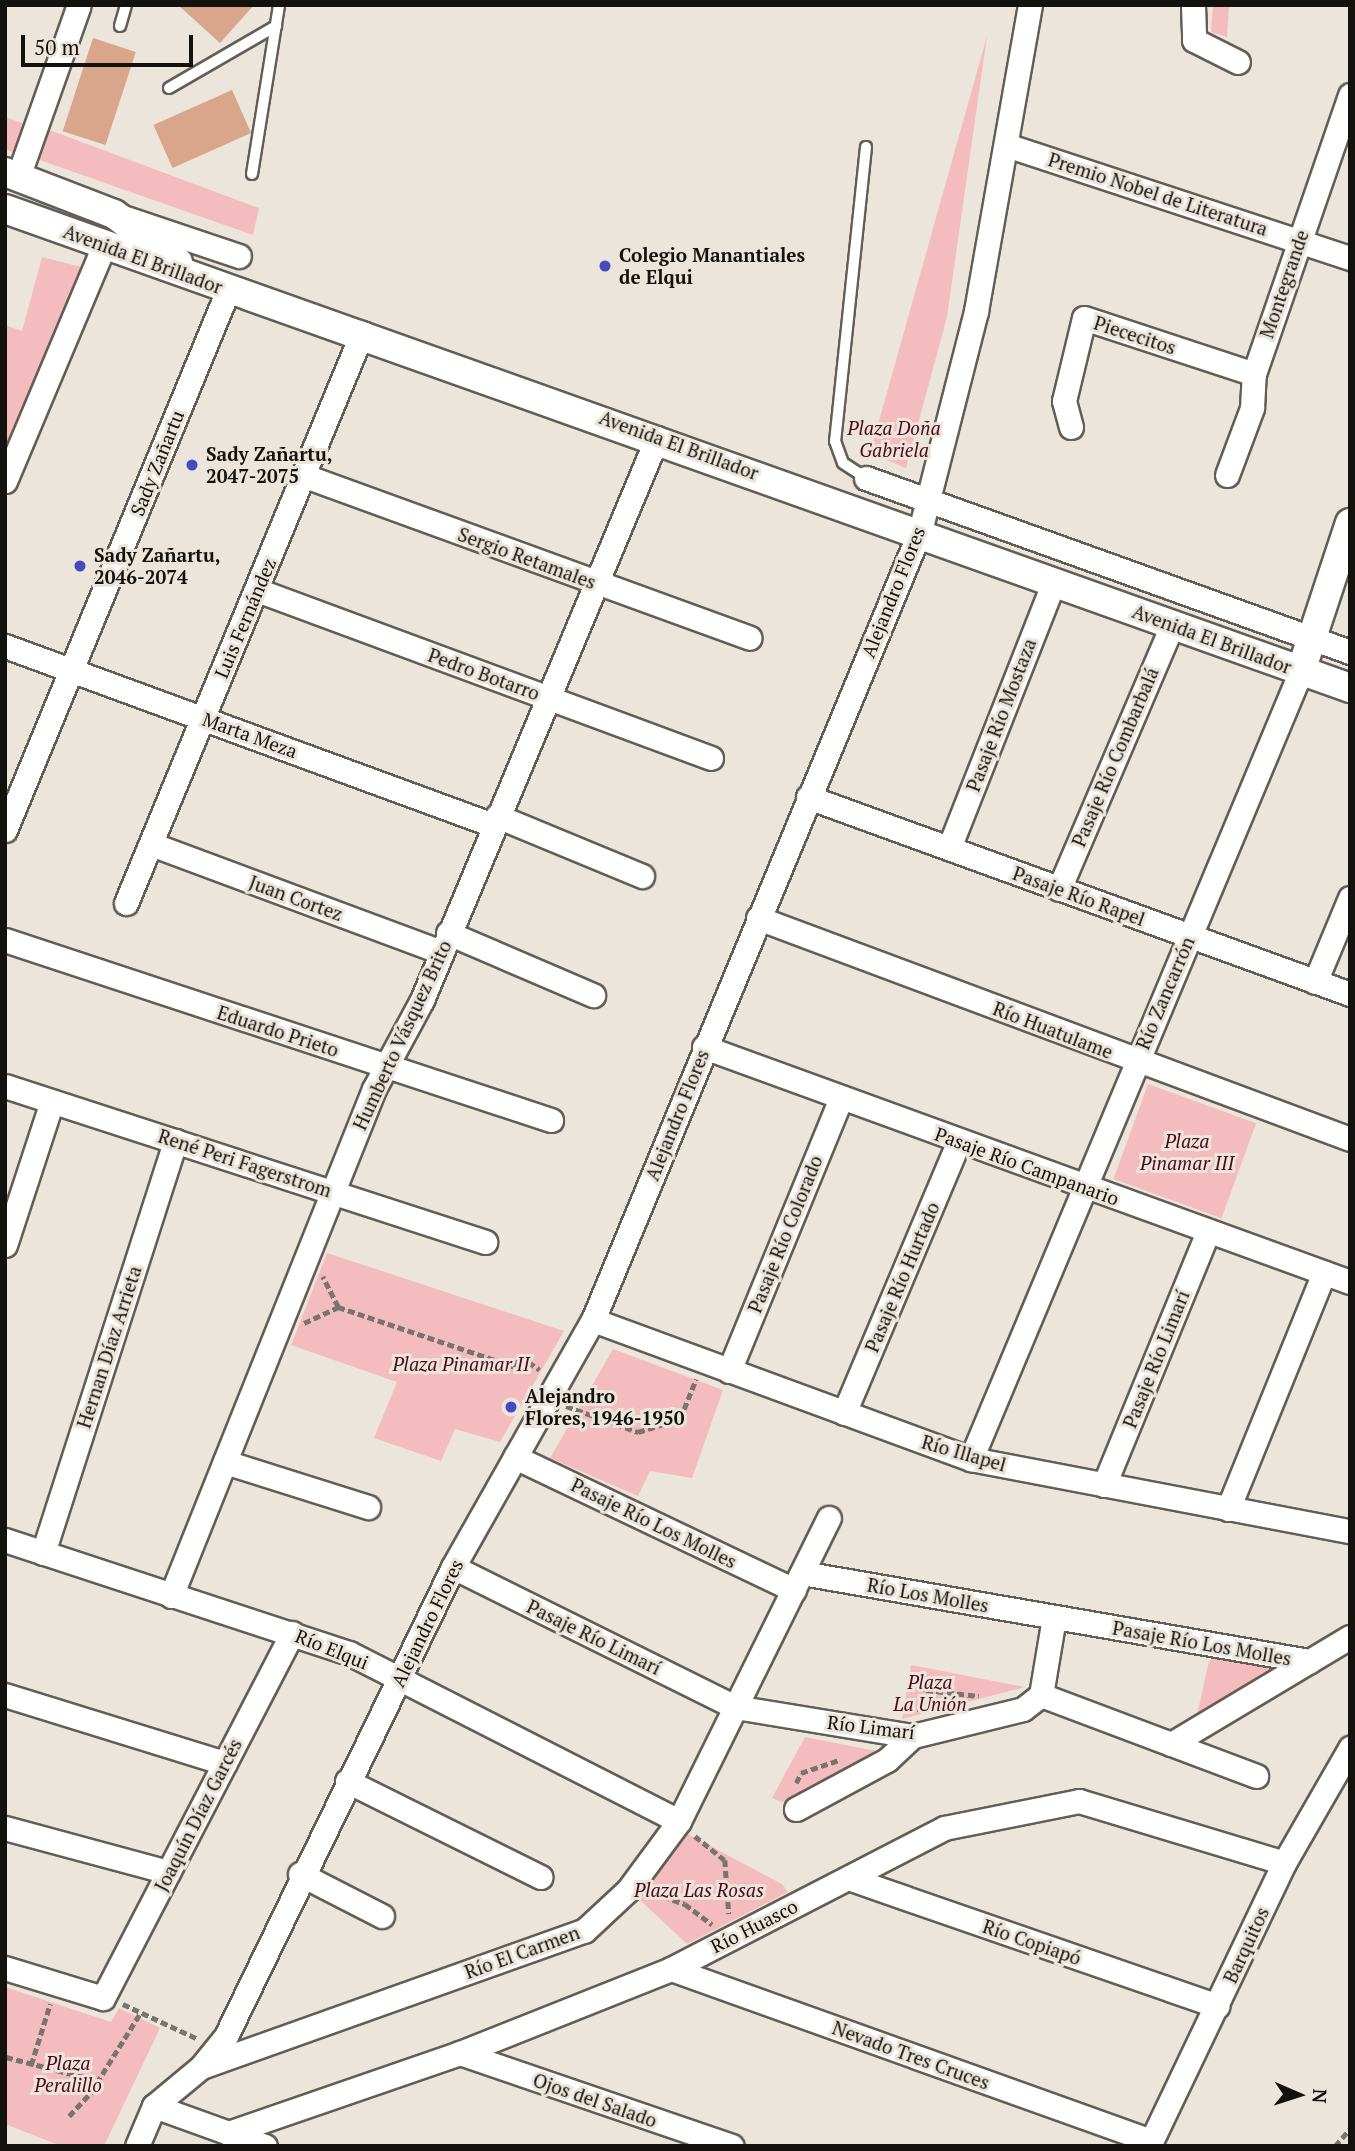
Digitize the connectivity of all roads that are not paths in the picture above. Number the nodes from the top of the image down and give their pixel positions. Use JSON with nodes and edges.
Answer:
{"nodes":[{"id":1,"x":79,"y":5,"type":"edge"},
{"id":2,"x":126,"y":5,"type":"edge"},
{"id":3,"x":279,"y":5,"type":"edge"},
{"id":4,"x":1030,"y":5,"type":"edge"},
{"id":5,"x":1193,"y":5,"type":"edge"},
{"id":6,"x":120,"y":26,"type":"dead end"},
{"id":7,"x":276,"y":26,"type":"junction"},
{"id":8,"x":1238,"y":62,"type":"dead end"},
{"id":9,"x":169,"y":88,"type":"dead end"},
{"id":10,"x":1350,"y":95,"type":"edge"},
{"id":11,"x":1006,"y":145,"type":"junction"},
{"id":12,"x":866,"y":147,"type":"dead end"},
{"id":13,"x":12,"y":174,"type":"edge"},
{"id":14,"x":252,"y":174,"type":"dead end"},
{"id":15,"x":5,"y":209,"type":"edge"},
{"id":16,"x":114,"y":214,"type":"junction"},
{"id":17,"x":1298,"y":239,"type":"junction"},
{"id":18,"x":104,"y":246,"type":"junction"},
{"id":19,"x":239,"y":256,"type":"dead end"},
{"id":20,"x":1350,"y":258,"type":"edge"},
{"id":21,"x":216,"y":285,"type":"junction"},
{"id":22,"x":362,"y":333,"type":"junction"},
{"id":23,"x":1254,"y":374,"type":"junction"},
{"id":24,"x":1071,"y":427,"type":"dead end"},
{"id":25,"x":657,"y":438,"type":"junction"},
{"id":26,"x":1227,"y":475,"type":"dead end"},
{"id":27,"x":305,"y":476,"type":"junction"},
{"id":28,"x":866,"y":478,"type":"joint"},
{"id":29,"x":5,"y":481,"type":"edge"},
{"id":30,"x":926,"y":502,"type":"junction"},
{"id":31,"x":1350,"y":523,"type":"edge"},
{"id":32,"x":920,"y":531,"type":"junction"},
{"id":33,"x":1054,"y":581,"type":"junction"},
{"id":34,"x":595,"y":582,"type":"junction"},
{"id":35,"x":257,"y":590,"type":"junction"},
{"id":36,"x":1171,"y":625,"type":"junction"},
{"id":37,"x":750,"y":638,"type":"dead end"},
{"id":38,"x":1312,"y":640,"type":"junction"},
{"id":39,"x":5,"y":646,"type":"edge"},
{"id":40,"x":1350,"y":652,"type":"edge"},
{"id":41,"x":72,"y":670,"type":"junction"},
{"id":42,"x":1301,"y":671,"type":"junction"},
{"id":43,"x":1350,"y":688,"type":"edge"},
{"id":44,"x":547,"y":698,"type":"junction"},
{"id":45,"x":204,"y":718,"type":"junction"},
{"id":46,"x":711,"y":758,"type":"dead end"},
{"id":47,"x":808,"y":797,"type":"junction"},
{"id":48,"x":495,"y":821,"type":"junction"},
{"id":49,"x":5,"y":830,"type":"edge"},
{"id":50,"x":150,"y":844,"type":"junction"},
{"id":51,"x":948,"y":848,"type":"junction"},
{"id":52,"x":642,"y":876,"type":"dead end"},
{"id":53,"x":1059,"y":889,"type":"junction"},
{"id":54,"x":1350,"y":898,"type":"edge"},
{"id":55,"x":126,"y":903,"type":"dead end"},
{"id":56,"x":758,"y":918,"type":"junction"},
{"id":57,"x":1189,"y":936,"type":"junction"},
{"id":58,"x":5,"y":940,"type":"edge"},
{"id":59,"x":445,"y":943,"type":"junction"},
{"id":60,"x":1315,"y":982,"type":"junction"},
{"id":61,"x":1350,"y":994,"type":"edge"},
{"id":62,"x":593,"y":995,"type":"dead end"},
{"id":63,"x":704,"y":1047,"type":"junction"},
{"id":64,"x":1136,"y":1062,"type":"junction"},
{"id":65,"x":383,"y":1067,"type":"junction"},
{"id":66,"x":5,"y":1086,"type":"edge"},
{"id":67,"x":841,"y":1098,"type":"junction"},
{"id":68,"x":52,"y":1101,"type":"junction"},
{"id":69,"x":551,"y":1120,"type":"dead end"},
{"id":70,"x":1350,"y":1139,"type":"edge"},
{"id":71,"x":175,"y":1141,"type":"junction"},
{"id":72,"x":960,"y":1141,"type":"junction"},
{"id":73,"x":1083,"y":1187,"type":"junction"},
{"id":74,"x":332,"y":1191,"type":"junction"},
{"id":75,"x":1208,"y":1232,"type":"junction"},
{"id":76,"x":485,"y":1242,"type":"dead end"},
{"id":77,"x":5,"y":1245,"type":"edge"},
{"id":78,"x":1324,"y":1273,"type":"junction"},
{"id":79,"x":1350,"y":1282,"type":"edge"},
{"id":80,"x":593,"y":1320,"type":"junction"},
{"id":81,"x":729,"y":1371,"type":"junction"},
{"id":82,"x":844,"y":1413,"type":"junction"},
{"id":83,"x":515,"y":1457,"type":"junction"},
{"id":84,"x":971,"y":1459,"type":"junction"},
{"id":85,"x":225,"y":1462,"type":"junction"},
{"id":86,"x":1104,"y":1485,"type":"junction"},
{"id":87,"x":368,"y":1507,"type":"dead end"},
{"id":88,"x":1228,"y":1509,"type":"junction"},
{"id":89,"x":829,"y":1518,"type":"dead end"},
{"id":90,"x":1350,"y":1531,"type":"edge"},
{"id":91,"x":5,"y":1540,"type":"edge"},
{"id":92,"x":43,"y":1553,"type":"junction"},
{"id":93,"x":453,"y":1567,"type":"junction"},
{"id":94,"x":798,"y":1581,"type":"junction"},
{"id":95,"x":171,"y":1597,"type":"junction"},
{"id":96,"x":1054,"y":1617,"type":"junction"},
{"id":97,"x":292,"y":1633,"type":"junction"},
{"id":98,"x":1350,"y":1637,"type":"edge"},
{"id":99,"x":1309,"y":1661,"type":"junction"},
{"id":100,"x":400,"y":1678,"type":"junction"},
{"id":101,"x":5,"y":1695,"type":"edge"},
{"id":102,"x":1041,"y":1695,"type":"junction"},
{"id":103,"x":735,"y":1707,"type":"junction"},
{"id":104,"x":913,"y":1736,"type":"junction"},
{"id":105,"x":1171,"y":1744,"type":"junction"},
{"id":106,"x":1350,"y":1748,"type":"edge"},
{"id":107,"x":225,"y":1763,"type":"junction"},
{"id":108,"x":1256,"y":1776,"type":"dead end"},
{"id":109,"x":347,"y":1782,"type":"junction"},
{"id":110,"x":796,"y":1809,"type":"dead end"},
{"id":111,"x":679,"y":1821,"type":"junction"},
{"id":112,"x":5,"y":1828,"type":"edge"},
{"id":113,"x":1284,"y":1863,"type":"junction"},
{"id":114,"x":168,"y":1872,"type":"junction"},
{"id":115,"x":300,"y":1874,"type":"junction"},
{"id":116,"x":540,"y":1877,"type":"dead end"},
{"id":117,"x":848,"y":1878,"type":"junction"},
{"id":118,"x":382,"y":1916,"type":"dead end"},
{"id":119,"x":5,"y":1968,"type":"edge"},
{"id":120,"x":671,"y":1969,"type":"junction"},
{"id":121,"x":1217,"y":2006,"type":"junction"},
{"id":122,"x":460,"y":2053,"type":"junction"},
{"id":123,"x":201,"y":2067,"type":"junction"},
{"id":124,"x":154,"y":2106,"type":"junction"},
{"id":125,"x":228,"y":2133,"type":"junction"},
{"id":126,"x":1150,"y":2143,"type":"edge"},
{"id":127,"x":137,"y":2146,"type":"edge"},
{"id":128,"x":265,"y":2146,"type":"edge"},
{"id":129,"x":731,"y":2146,"type":"edge"}],
"edges":[{"from":1,"to":13,"type":"street"},
{"from":2,"to":6,"type":"lane"},
{"from":3,"to":7,"type":"lane"},
{"from":4,"to":11,"type":"street","name":"Alejandro Flores"},
{"from":5,"to":8,"type":"street"},
{"from":7,"to":9,"type":"lane"},
{"from":7,"to":14,"type":"lane"},
{"from":10,"to":17,"type":"street","name":"Montegrande"},
{"from":11,"to":17,"type":"street","name":"Premio Nobel de Literatura"},
{"from":11,"to":30,"type":"street","name":"Alejandro Flores"},
{"from":12,"to":28,"type":"lane"},
{"from":13,"to":16,"type":"street","name":"Avenida El Brillador"},
{"from":15,"to":18,"type":"street","name":"Avenida El Brillador"},
{"from":16,"to":19,"type":"street","name":"Avenida El Brillador"},
{"from":16,"to":21,"type":"street"},
{"from":17,"to":20,"type":"street","name":"Premio Nobel de Literatura"},
{"from":17,"to":23,"type":"street","name":"Montegrande"},
{"from":18,"to":21,"type":"street","name":"Avenida El Brillador"},
{"from":18,"to":29,"type":"street"},
{"from":21,"to":22,"type":"street","name":"Avenida El Brillador"},
{"from":21,"to":41,"type":"street","name":"Sady Zañartu"},
{"from":22,"to":25,"type":"street","name":"Avenida El Brillador"},
{"from":22,"to":27,"type":"street","name":"Luis Fernández"},
{"from":23,"to":24,"type":"street","name":"Piececitos"},
{"from":23,"to":26,"type":"street","name":"Montegrande"},
{"from":25,"to":32,"type":"street","name":"Avenida El Brillador"},
{"from":25,"to":34,"type":"street","name":"Humberto Vásquez Brito"},
{"from":27,"to":34,"type":"street","name":"Sergio Retamales"},
{"from":27,"to":35,"type":"street","name":"Luis Fernández"},
{"from":28,"to":30,"type":"street","name":"Avenida El Brillador"},
{"from":30,"to":32,"type":"street","name":"Alejandro Flores"},
{"from":30,"to":38,"type":"street","name":"Avenida El Brillador"},
{"from":31,"to":38,"type":"street","name":"Río Zancarrón"},
{"from":32,"to":33,"type":"street","name":"Avenida El Brillador"},
{"from":32,"to":47,"type":"street","name":"Alejandro Flores"},
{"from":33,"to":36,"type":"street","name":"Avenida El Brillador"},
{"from":33,"to":51,"type":"street","name":"Pasaje Río Mostaza"},
{"from":34,"to":37,"type":"street","name":"Sergio Retamales"},
{"from":34,"to":44,"type":"street","name":"Humberto Vásquez Brito"},
{"from":35,"to":44,"type":"street","name":"Pedro Botarro"},
{"from":35,"to":45,"type":"street","name":"Luis Fernández"},
{"from":36,"to":42,"type":"street","name":"Avenida El Brillador"},
{"from":36,"to":53,"type":"street","name":"Pasaje Río Combarbalá"},
{"from":38,"to":40,"type":"street","name":"Avenida El Brillador"},
{"from":38,"to":42,"type":"street","name":"Río Zancarrón"},
{"from":39,"to":41,"type":"street","name":"Marta Meza"},
{"from":41,"to":45,"type":"street","name":"Marta Meza"},
{"from":41,"to":49,"type":"street","name":"Sady Zañartu"},
{"from":42,"to":43,"type":"street","name":"Avenida El Brillador"},
{"from":42,"to":57,"type":"street","name":"Río Zancarrón"},
{"from":44,"to":46,"type":"street","name":"Pedro Botarro"},
{"from":44,"to":48,"type":"street","name":"Humberto Vásquez Brito"},
{"from":45,"to":48,"type":"street","name":"Marta Meza"},
{"from":45,"to":50,"type":"street","name":"Luis Fernández"},
{"from":47,"to":51,"type":"street","name":"Pasaje Río Rapel"},
{"from":47,"to":56,"type":"street","name":"Alejandro Flores"},
{"from":48,"to":52,"type":"street","name":"Marta Meza"},
{"from":48,"to":59,"type":"street","name":"Humberto Vásquez Brito"},
{"from":50,"to":55,"type":"street","name":"Luis Fernández"},
{"from":50,"to":59,"type":"street","name":"Juan Cortez"},
{"from":51,"to":53,"type":"street","name":"Pasaje Río Rapel"},
{"from":53,"to":57,"type":"street","name":"Pasaje Río Rapel"},
{"from":54,"to":60,"type":"street"},
{"from":56,"to":63,"type":"street","name":"Alejandro Flores"},
{"from":56,"to":64,"type":"street","name":"Río Huatulame"},
{"from":57,"to":60,"type":"street","name":"Pasaje Río Rapel"},
{"from":57,"to":64,"type":"street","name":"Río Zancarrón"},
{"from":58,"to":65,"type":"street","name":"Eduardo Prieto"},
{"from":59,"to":62,"type":"street","name":"Juan Cortez"},
{"from":59,"to":65,"type":"street","name":"Humberto Vásquez Brito"},
{"from":60,"to":61,"type":"street","name":"Pasaje Río Rapel"},
{"from":63,"to":67,"type":"street","name":"Pasaje Río Campanario"},
{"from":63,"to":80,"type":"street","name":"Alejandro Flores"},
{"from":64,"to":70,"type":"street","name":"Río Huatulame"},
{"from":64,"to":73,"type":"street","name":"Río Zancarrón"},
{"from":65,"to":69,"type":"street","name":"Eduardo Prieto"},
{"from":65,"to":74,"type":"street","name":"Humberto Vásquez Brito"},
{"from":66,"to":68,"type":"street","name":"René Peri Fagerstrom"},
{"from":67,"to":72,"type":"street","name":"Pasaje Río Campanario"},
{"from":67,"to":81,"type":"street","name":"Pasaje Río Colorado"},
{"from":68,"to":71,"type":"street","name":"René Peri Fagerstrom"},
{"from":68,"to":77,"type":"street"},
{"from":71,"to":74,"type":"street","name":"René Peri Fagerstrom"},
{"from":71,"to":92,"type":"street","name":"Hernan Díaz Arrieta"},
{"from":72,"to":73,"type":"street","name":"Pasaje Río Campanario"},
{"from":72,"to":82,"type":"street","name":"Pasaje Río Hurtado"},
{"from":73,"to":75,"type":"street","name":"Pasaje Río Campanario"},
{"from":73,"to":84,"type":"street","name":"Río Zancarrón"},
{"from":74,"to":76,"type":"street","name":"René Peri Fagerstrom"},
{"from":74,"to":85,"type":"street","name":"Humberto Vásquez Brito"},
{"from":75,"to":78,"type":"street","name":"Pasaje Río Campanario"},
{"from":75,"to":86,"type":"street","name":"Pasaje Río Limarí"},
{"from":78,"to":79,"type":"street","name":"Pasaje Río Campanario"},
{"from":78,"to":88,"type":"street"},
{"from":80,"to":81,"type":"street","name":"Río Illapel"},
{"from":80,"to":83,"type":"street","name":"Alejandro Flores"},
{"from":81,"to":82,"type":"street","name":"Río Illapel"},
{"from":82,"to":84,"type":"street","name":"Río Illapel"},
{"from":83,"to":93,"type":"street","name":"Alejandro Flores"},
{"from":83,"to":94,"type":"street","name":"Pasaje Río Los Molles"},
{"from":84,"to":86,"type":"street","name":"Río Illapel"},
{"from":85,"to":87,"type":"street"},
{"from":85,"to":95,"type":"street","name":"Humberto Vásquez Brito"},
{"from":86,"to":88,"type":"street","name":"Río Illapel"},
{"from":88,"to":90,"type":"street","name":"Río Illapel"},
{"from":89,"to":94,"type":"street","name":"Río El Carmen"},
{"from":91,"to":92,"type":"street","name":"Río Elqui"},
{"from":92,"to":95,"type":"street","name":"Río Elqui"},
{"from":93,"to":100,"type":"street","name":"Alejandro Flores"},
{"from":93,"to":103,"type":"street","name":"Pasaje Río Limarí"},
{"from":94,"to":96,"type":"street","name":"Río Los Molles"},
{"from":94,"to":103,"type":"street","name":"Río El Carmen"},
{"from":95,"to":97,"type":"street","name":"Río Elqui"},
{"from":96,"to":99,"type":"street","name":"Pasaje Río Los Molles"},
{"from":96,"to":102,"type":"street"},
{"from":97,"to":100,"type":"street","name":"Río Elqui"},
{"from":97,"to":107,"type":"street","name":"Joaquín Díaz Garcés"},
{"from":98,"to":99,"type":"street"},
{"from":99,"to":105,"type":"street"},
{"from":100,"to":109,"type":"street","name":"Alejandro Flores"},
{"from":100,"to":111,"type":"street","name":"Río Elqui"},
{"from":101,"to":107,"type":"street"},
{"from":102,"to":104,"type":"street","name":"Río Limarí"},
{"from":102,"to":105,"type":"street"},
{"from":103,"to":104,"type":"street","name":"Río Limarí"},
{"from":103,"to":111,"type":"street","name":"Río El Carmen"},
{"from":104,"to":110,"type":"street"},
{"from":105,"to":108,"type":"street"},
{"from":106,"to":113,"type":"street","name":"Barquitos"},
{"from":107,"to":114,"type":"street","name":"Joaquín Díaz Garcés"},
{"from":109,"to":115,"type":"street","name":"Alejandro Flores"},
{"from":109,"to":116,"type":"street"},
{"from":111,"to":123,"type":"street","name":"Río El Carmen"},
{"from":112,"to":114,"type":"street"},
{"from":113,"to":117,"type":"street","name":"Río Huasco"},
{"from":113,"to":121,"type":"street","name":"Barquitos"},
{"from":114,"to":119,"type":"street","name":"Joaquín Díaz Garcés"},
{"from":115,"to":118,"type":"street"},
{"from":115,"to":123,"type":"street","name":"Alejandro Flores"},
{"from":117,"to":120,"type":"street","name":"Río Huasco"},
{"from":117,"to":121,"type":"street","name":"Río Copiapó"},
{"from":120,"to":122,"type":"street","name":"Río Huasco"},
{"from":120,"to":126,"type":"street","name":"Nevado Tres Cruces"},
{"from":121,"to":126,"type":"street","name":"Barquitos"},
{"from":122,"to":125,"type":"street","name":"Río Huasco"},
{"from":122,"to":129,"type":"street","name":"Ojos del Salado"},
{"from":123,"to":124,"type":"street","name":"Alejandro Flores"},
{"from":124,"to":125,"type":"street"},
{"from":124,"to":127,"type":"street","name":"Alejandro Flores"},
{"from":125,"to":128,"type":"street"}]}
